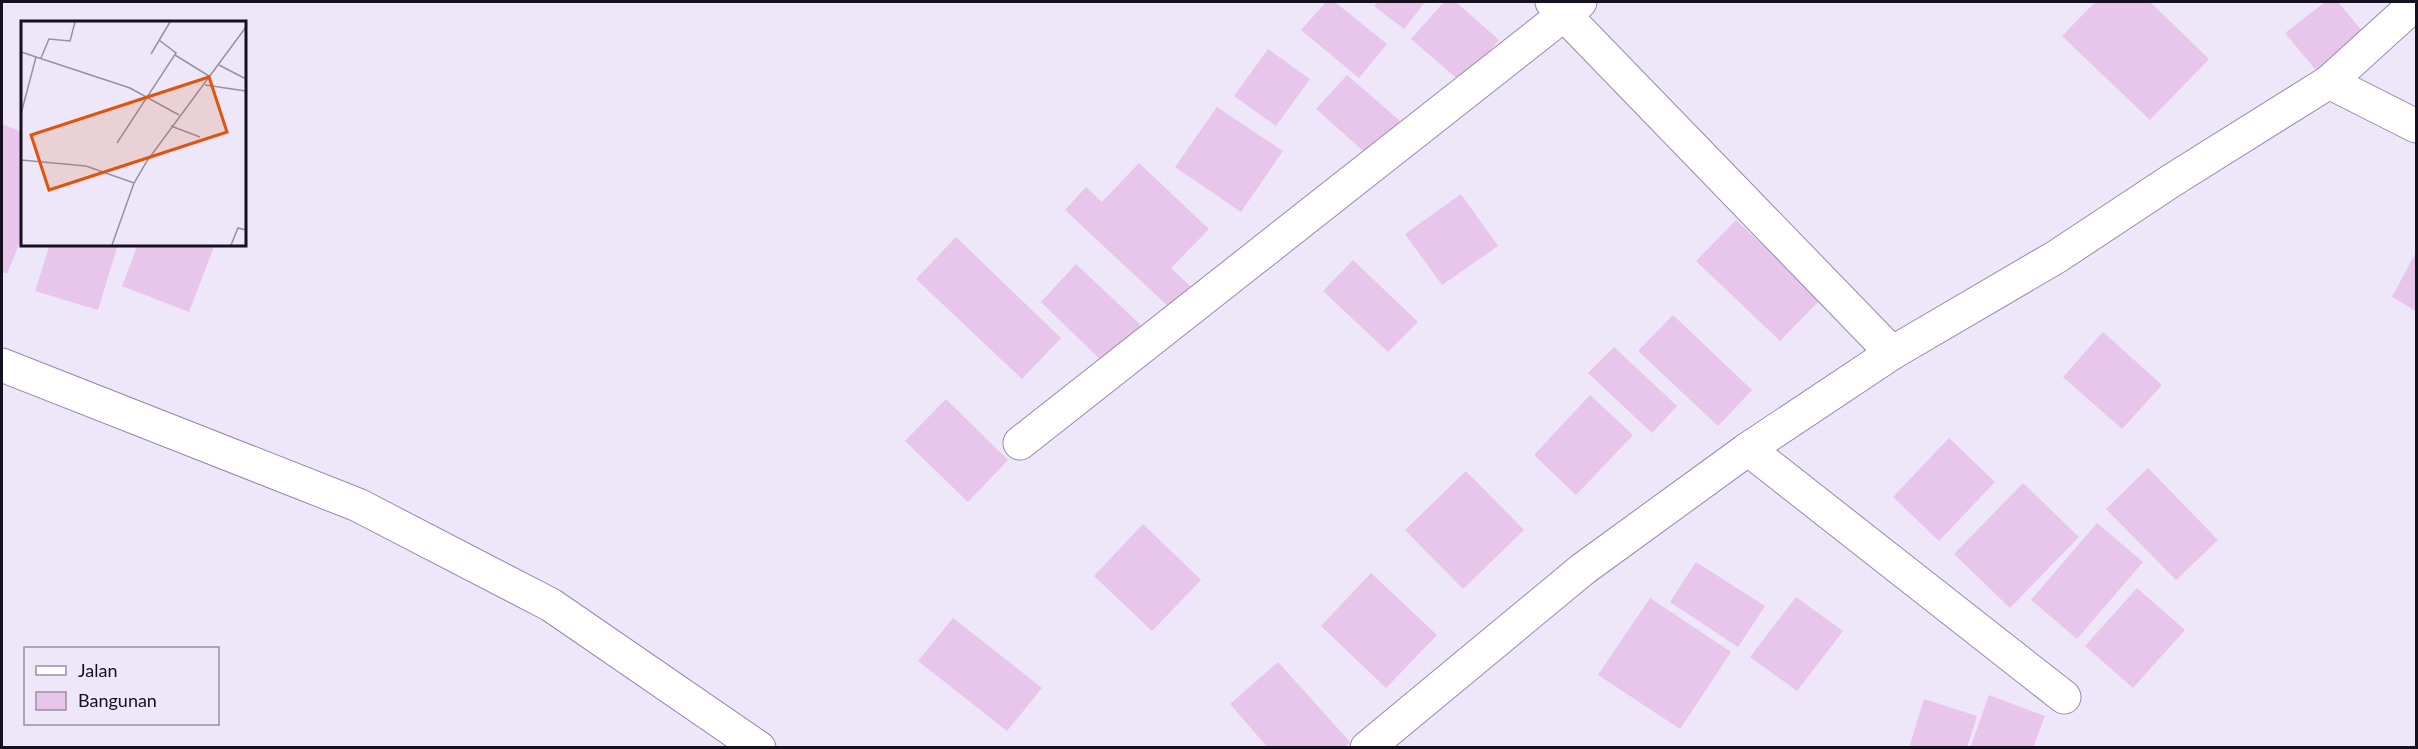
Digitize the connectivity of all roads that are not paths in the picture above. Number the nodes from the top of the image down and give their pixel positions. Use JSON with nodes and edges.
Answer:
{"nodes":[{"id":1,"x":2416,"y":3,"type":"edge"},
{"id":2,"x":1566,"y":6,"type":"edge"},
{"id":3,"x":2329,"y":82,"type":"junction"},
{"id":4,"x":2416,"y":126,"type":"edge"},
{"id":5,"x":1892,"y":353,"type":"junction"},
{"id":6,"x":2,"y":365,"type":"edge"},
{"id":7,"x":1020,"y":443,"type":"dead end"},
{"id":8,"x":1749,"y":449,"type":"junction"},
{"id":9,"x":2064,"y":697,"type":"dead end"},
{"id":10,"x":759,"y":747,"type":"edge"},
{"id":11,"x":1367,"y":747,"type":"edge"}],
"edges":[{"from":1,"to":3,"type":"street"},
{"from":2,"to":5,"type":"street"},
{"from":2,"to":7,"type":"street"},
{"from":3,"to":4,"type":"street"},
{"from":3,"to":5,"type":"street"},
{"from":5,"to":8,"type":"street"},
{"from":6,"to":10,"type":"street"},
{"from":8,"to":9,"type":"street"},
{"from":8,"to":11,"type":"street"}]}
